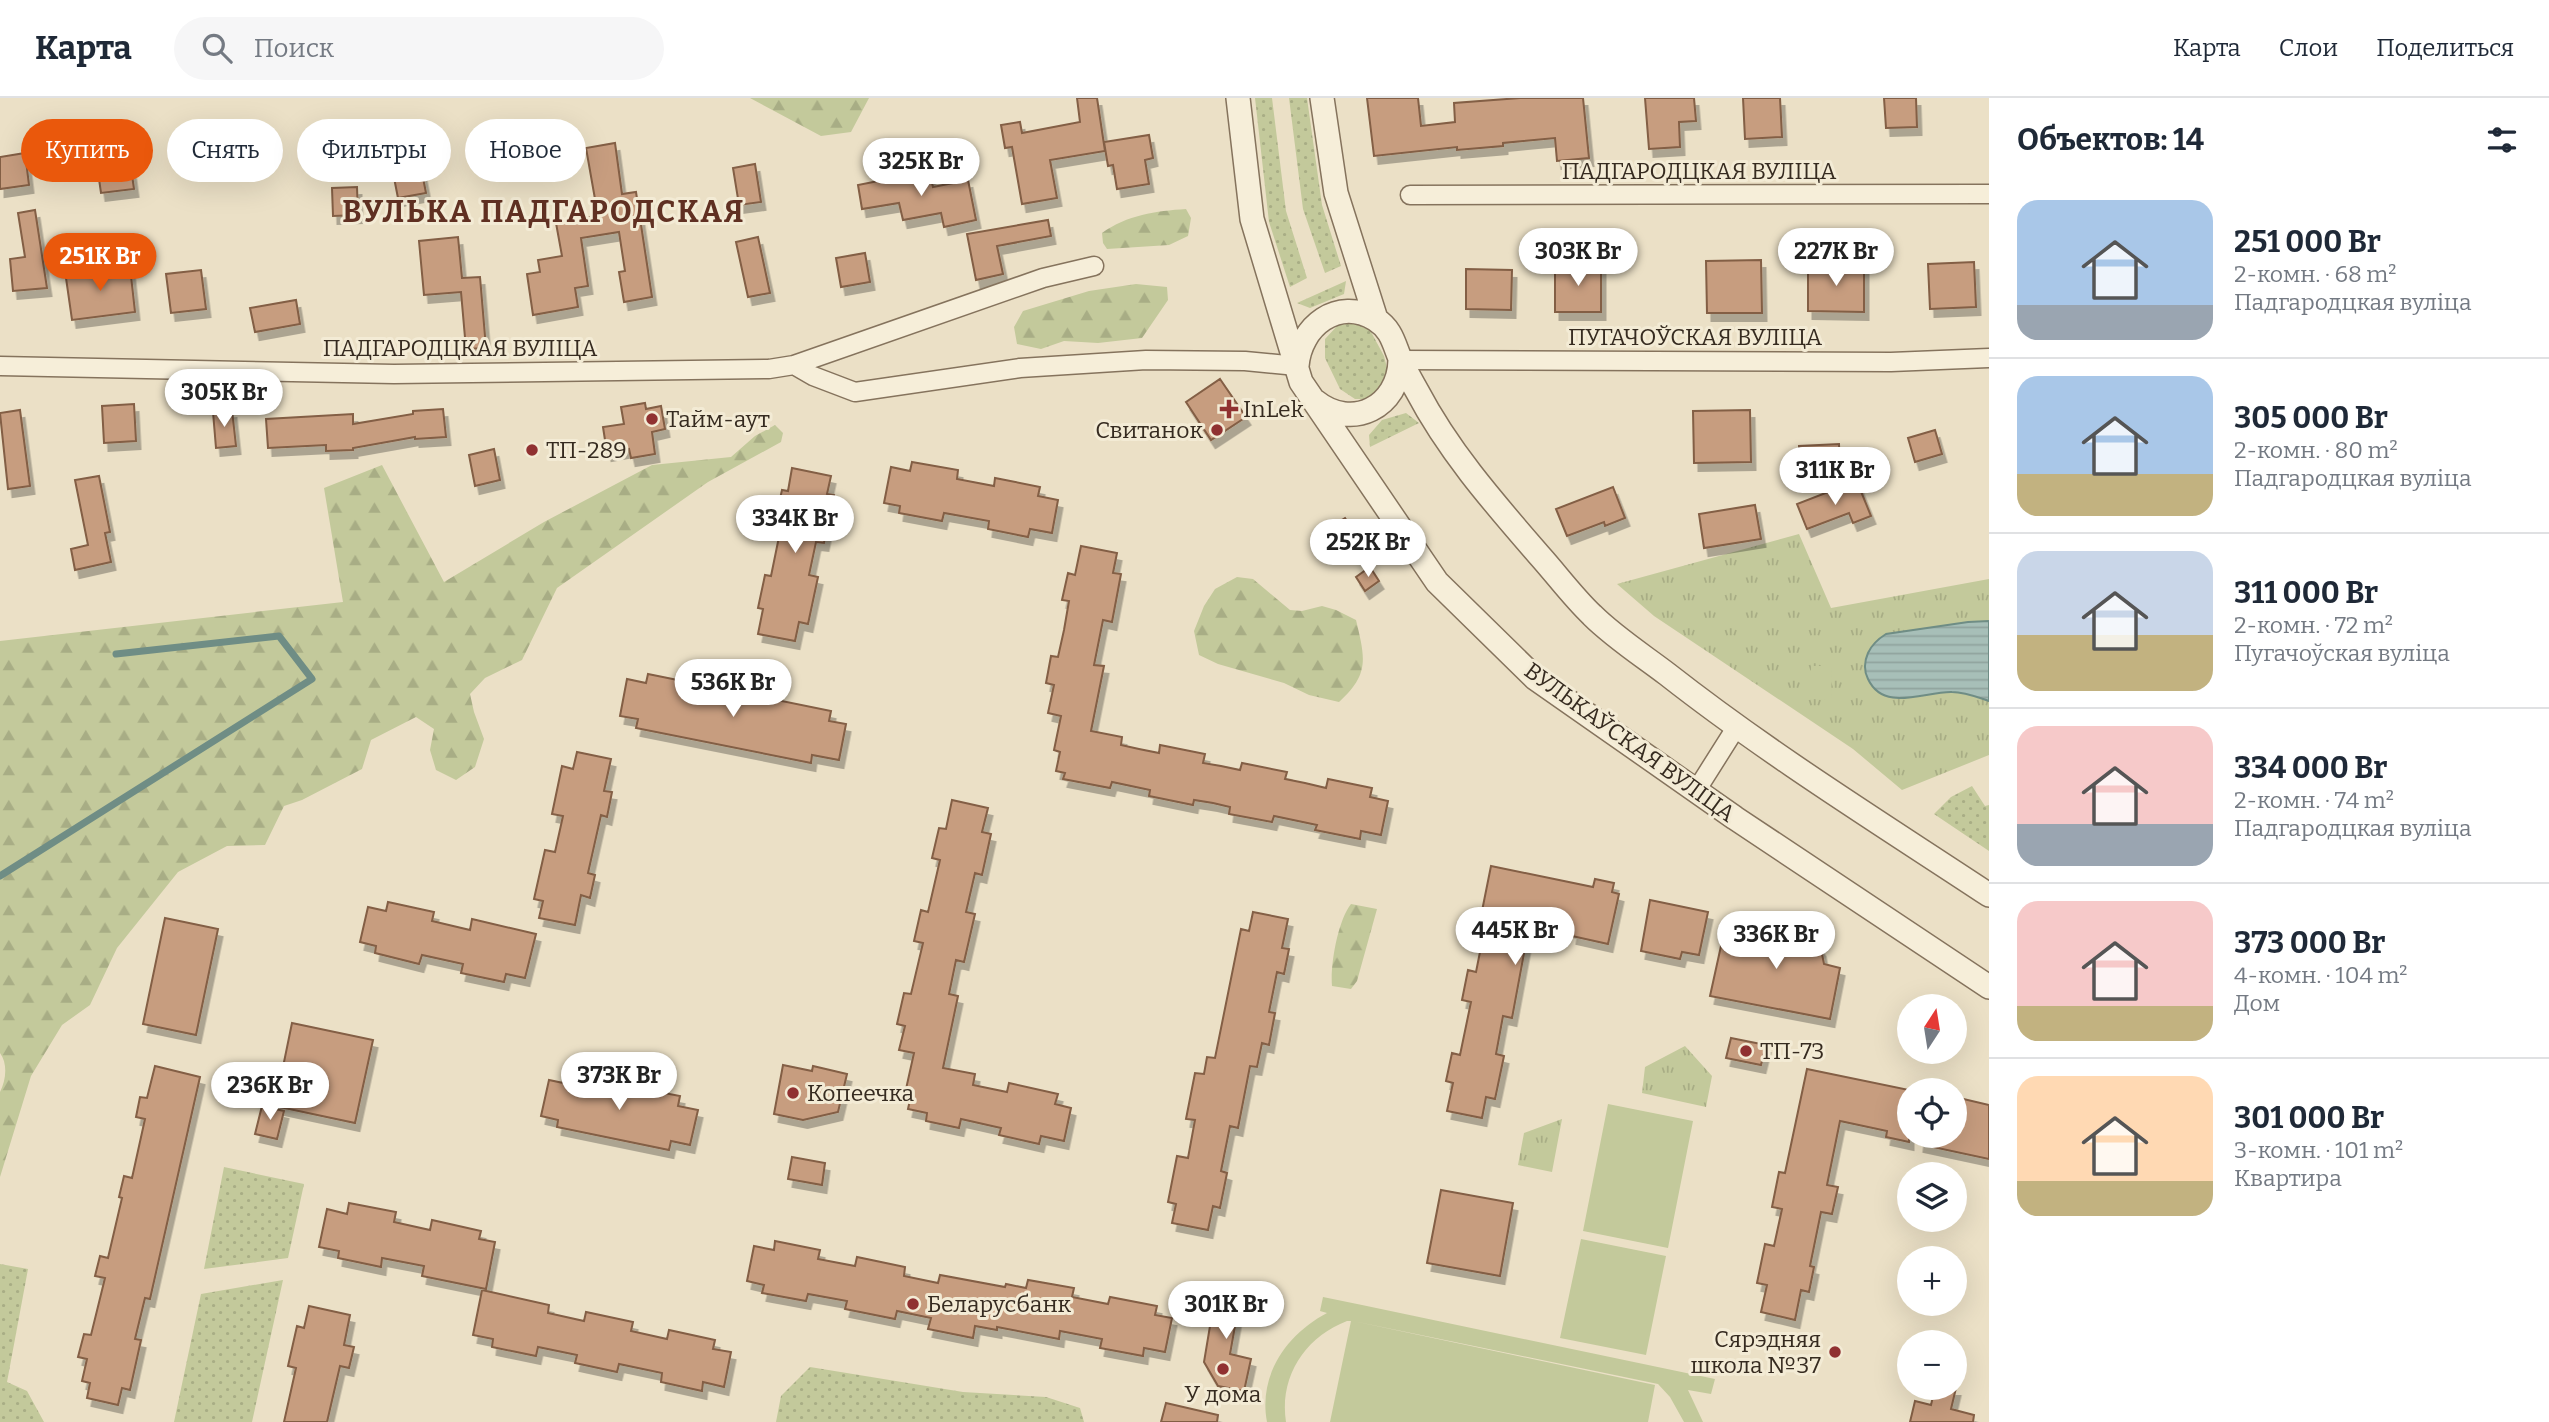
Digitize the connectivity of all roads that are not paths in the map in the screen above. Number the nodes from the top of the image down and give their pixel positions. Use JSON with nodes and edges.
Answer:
{"nodes":[{"id":1,"x":1238,"y":98,"type":"edge"},
{"id":2,"x":1322,"y":98,"type":"edge"},
{"id":3,"x":1989,"y":194,"type":"edge"},
{"id":4,"x":1409,"y":195,"type":"dead end"},
{"id":5,"x":1094,"y":266,"type":"dead end"},
{"id":6,"x":1376,"y":319,"type":"junction"},
{"id":7,"x":1989,"y":358,"type":"edge"},
{"id":8,"x":1400,"y":360,"type":"junction"},
{"id":9,"x":794,"y":365,"type":"junction"},
{"id":10,"x":0,"y":366,"type":"edge"},
{"id":11,"x":1297,"y":366,"type":"junction"},
{"id":12,"x":1310,"y":397,"type":"junction"},
{"id":13,"x":1737,"y":726,"type":"junction"},
{"id":14,"x":1696,"y":791,"type":"junction"},
{"id":15,"x":1989,"y":895,"type":"edge"},
{"id":16,"x":1989,"y":987,"type":"edge"}],
"edges":[{"from":1,"to":11,"type":"street","name":"ВУЛЬКАЎСКАЯ ВУЛІЦА"},
{"from":2,"to":6,"type":"street"},
{"from":3,"to":4,"type":"street","name":"ПАДГАРОДЦКАЯ ВУЛІЦА"},
{"from":5,"to":9,"type":"street","name":"ПАДГАРОДЦКАЯ ВУЛІЦА"},
{"from":6,"to":8,"type":"street"},
{"from":6,"to":11,"type":"street"},
{"from":7,"to":8,"type":"street","name":"ПУГАЧОЎСКАЯ ВУЛІЦА"},
{"from":8,"to":12,"type":"street"},
{"from":8,"to":13,"type":"street"},
{"from":9,"to":10,"type":"street","name":"ПАДГАРОДЦКАЯ ВУЛІЦА"},
{"from":9,"to":11,"type":"street"},
{"from":11,"to":12,"type":"street","name":"ВУЛЬКАЎСКАЯ ВУЛІЦА"},
{"from":12,"to":14,"type":"street","name":"ВУЛЬКАЎСКАЯ ВУЛІЦА"},
{"from":13,"to":14,"type":"street"},
{"from":13,"to":15,"type":"street"},
{"from":14,"to":16,"type":"street","name":"ВУЛЬКАЎСКАЯ ВУЛІЦА"}]}
